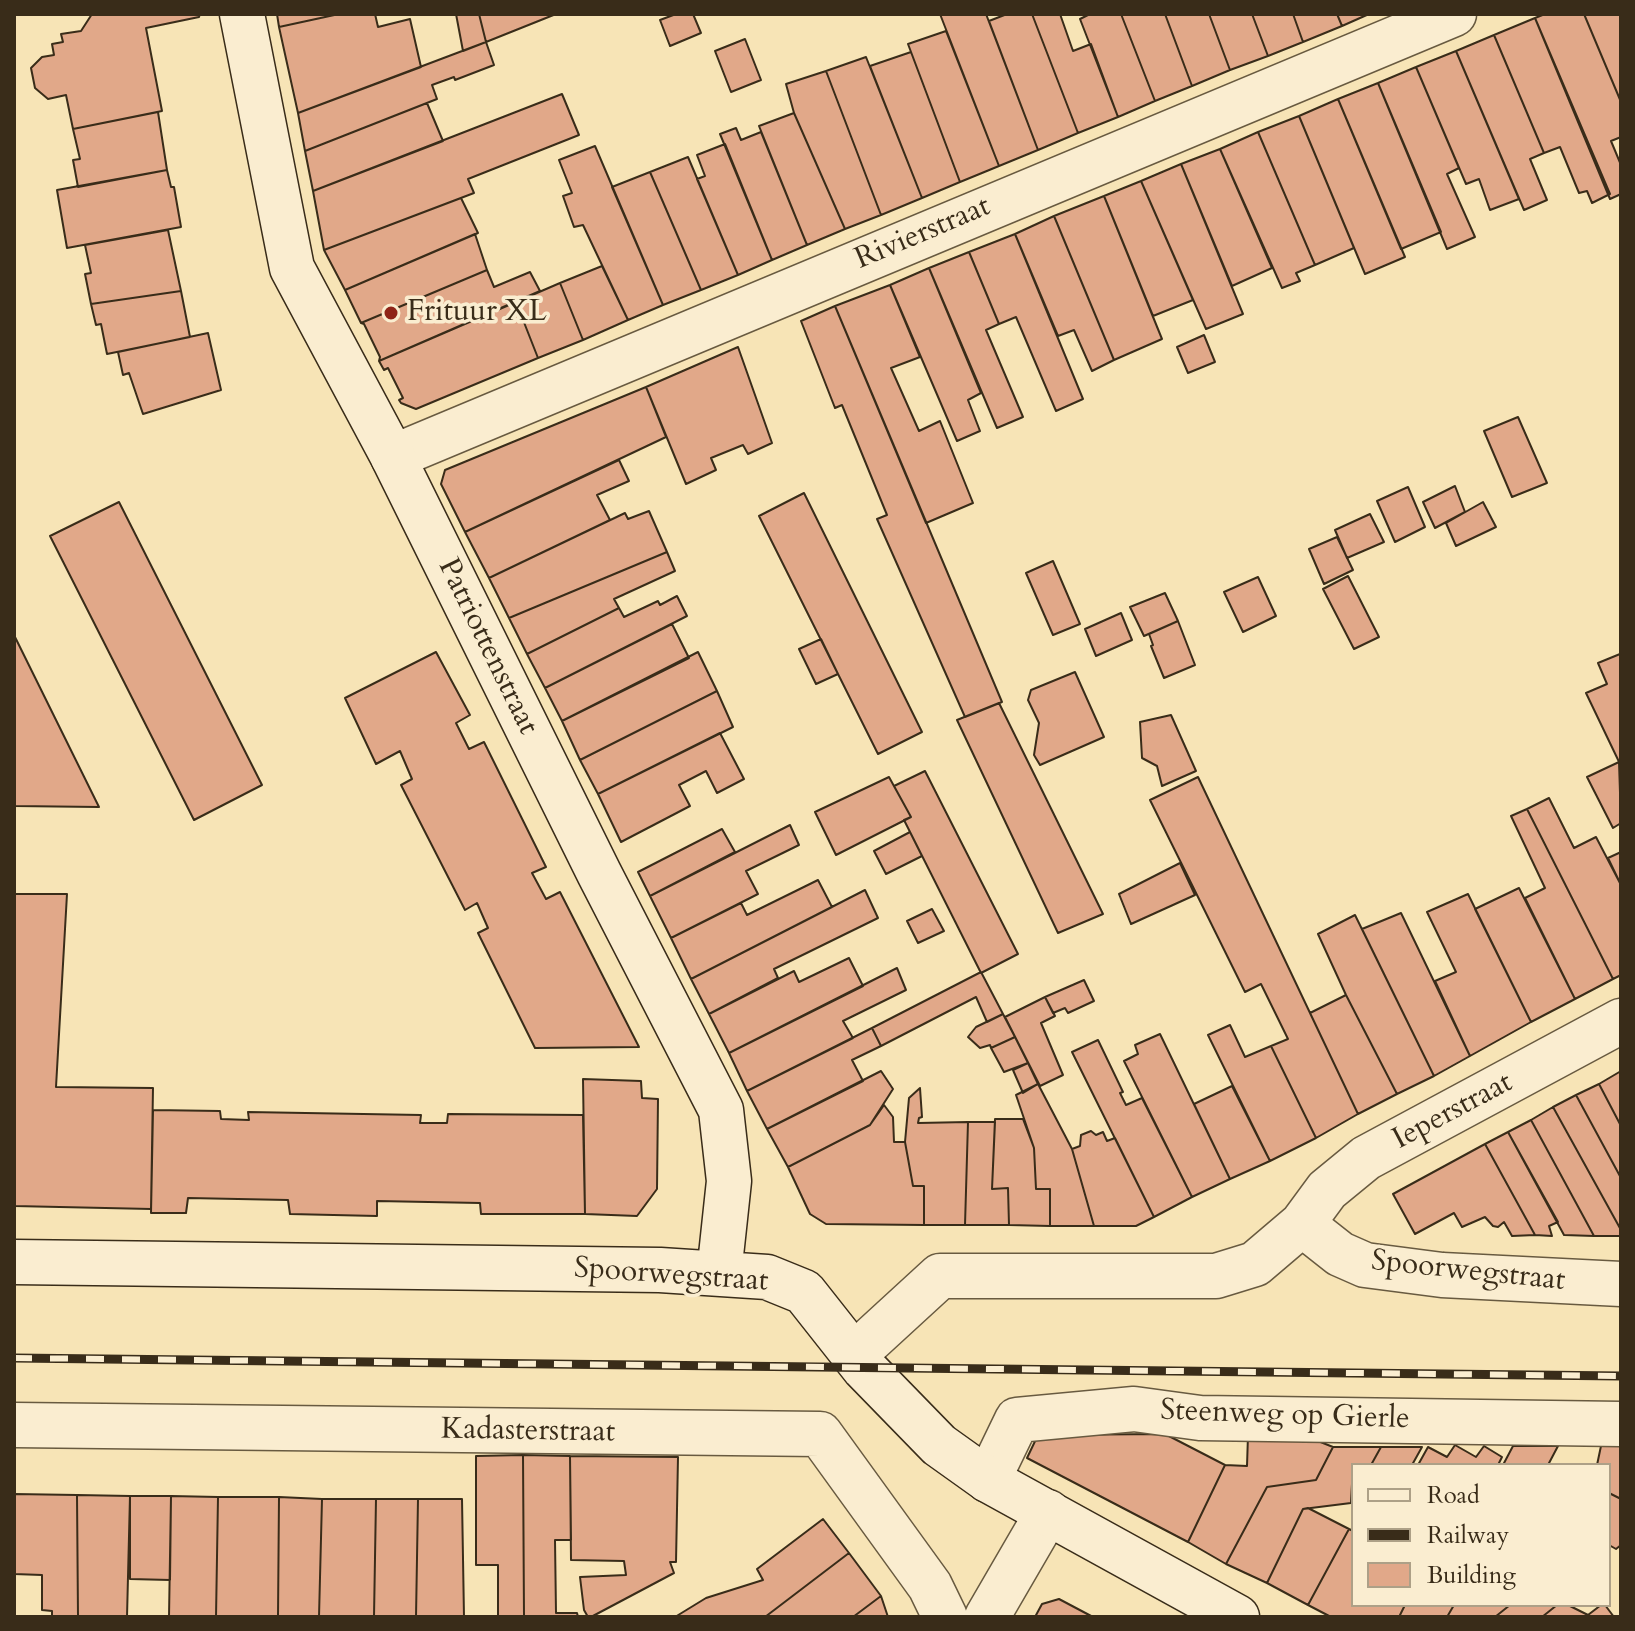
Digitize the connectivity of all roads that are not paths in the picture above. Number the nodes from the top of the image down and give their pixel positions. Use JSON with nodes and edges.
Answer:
{"nodes":[{"id":1,"x":242,"y":14,"type":"edge"},
{"id":2,"x":1454,"y":14,"type":"edge"},
{"id":3,"x":393,"y":457,"type":"junction"},
{"id":4,"x":1621,"y":1021,"type":"edge"},
{"id":5,"x":1302,"y":1224,"type":"junction"},
{"id":6,"x":14,"y":1262,"type":"edge"},
{"id":7,"x":719,"y":1274,"type":"junction"},
{"id":8,"x":1621,"y":1284,"type":"edge"},
{"id":9,"x":855,"y":1354,"type":"junction"},
{"id":10,"x":1621,"y":1424,"type":"edge"},
{"id":11,"x":14,"y":1425,"type":"edge"},
{"id":12,"x":988,"y":1480,"type":"junction"},
{"id":13,"x":1048,"y":1512,"type":"junction"},
{"id":14,"x":945,"y":1617,"type":"edge"},
{"id":15,"x":987,"y":1617,"type":"edge"},
{"id":16,"x":1237,"y":1617,"type":"edge"}],
"edges":[{"from":1,"to":3,"type":"street","name":"Patriottenstraat"},
{"from":2,"to":3,"type":"street","name":"Rivierstraat"},
{"from":3,"to":7,"type":"street","name":"Patriottenstraat"},
{"from":4,"to":5,"type":"street","name":"Ieperstraat"},
{"from":5,"to":8,"type":"street","name":"Spoorwegstraat"},
{"from":5,"to":9,"type":"street"},
{"from":6,"to":7,"type":"street","name":"Spoorwegstraat"},
{"from":7,"to":9,"type":"street","name":"Spoorwegstraat"},
{"from":9,"to":12,"type":"street"},
{"from":10,"to":12,"type":"street","name":"Steenweg op Gierle"},
{"from":11,"to":14,"type":"street","name":"Kadasterstraat"},
{"from":12,"to":13,"type":"street"},
{"from":13,"to":15,"type":"street"},
{"from":13,"to":16,"type":"street"}]}
